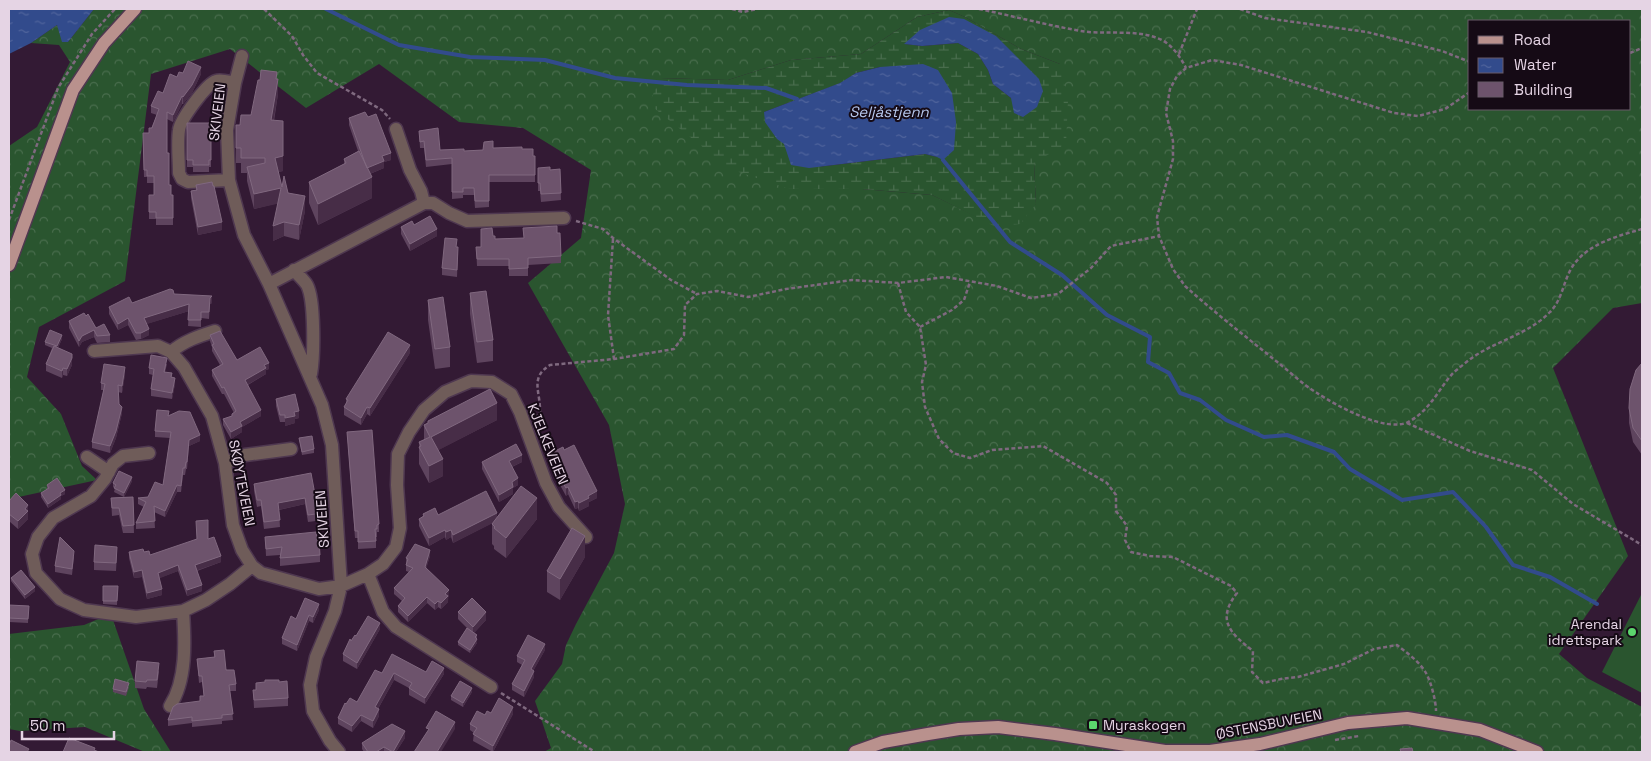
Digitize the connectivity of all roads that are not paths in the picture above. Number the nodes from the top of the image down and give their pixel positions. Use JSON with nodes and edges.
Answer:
{"nodes":[{"id":1,"x":135,"y":9,"type":"edge"},
{"id":2,"x":242,"y":56,"type":"dead end"},
{"id":3,"x":235,"y":82,"type":"junction"},
{"id":4,"x":396,"y":129,"type":"road end"},
{"id":5,"x":229,"y":180,"type":"junction"},
{"id":6,"x":424,"y":203,"type":"junction"},
{"id":7,"x":564,"y":218,"type":"road end"},
{"id":8,"x":9,"y":265,"type":"edge"},
{"id":9,"x":294,"y":270,"type":"junction"},
{"id":10,"x":269,"y":284,"type":"junction"},
{"id":11,"x":215,"y":330,"type":"dead end"},
{"id":12,"x":94,"y":351,"type":"dead end"},
{"id":13,"x":171,"y":352,"type":"junction"},
{"id":14,"x":310,"y":377,"type":"junction"},
{"id":15,"x":291,"y":449,"type":"dead end"},
{"id":16,"x":150,"y":453,"type":"dead end"},
{"id":17,"x":87,"y":457,"type":"dead end"},
{"id":18,"x":225,"y":463,"type":"junction"},
{"id":19,"x":109,"y":472,"type":"junction"},
{"id":20,"x":586,"y":537,"type":"edge"},
{"id":21,"x":252,"y":566,"type":"junction"},
{"id":22,"x":368,"y":574,"type":"junction"},
{"id":23,"x":341,"y":586,"type":"junction"},
{"id":24,"x":183,"y":611,"type":"junction"},
{"id":25,"x":491,"y":687,"type":"road end"},
{"id":26,"x":170,"y":706,"type":"dead end"},
{"id":27,"x":339,"y":752,"type":"edge"},
{"id":28,"x":855,"y":752,"type":"edge"},
{"id":29,"x":1537,"y":752,"type":"edge"}],
"edges":[{"from":1,"to":8,"type":"main road"},
{"from":2,"to":3,"type":"street","name":"SKIVEIEN"},
{"from":3,"to":5,"type":"street","name":"SKIVEIEN"},
{"from":3,"to":5,"type":"street"},
{"from":4,"to":6,"type":"street"},
{"from":5,"to":10,"type":"street","name":"SKIVEIEN"},
{"from":6,"to":7,"type":"street"},
{"from":6,"to":9,"type":"street"},
{"from":9,"to":10,"type":"street"},
{"from":9,"to":14,"type":"street"},
{"from":10,"to":14,"type":"street","name":"SKIVEIEN"},
{"from":11,"to":13,"type":"street"},
{"from":12,"to":13,"type":"street"},
{"from":13,"to":18,"type":"street","name":"SKØYTEVEIEN"},
{"from":14,"to":23,"type":"street","name":"SKIVEIEN"},
{"from":15,"to":18,"type":"street"},
{"from":16,"to":19,"type":"street"},
{"from":17,"to":19,"type":"street"},
{"from":18,"to":21,"type":"street","name":"SKØYTEVEIEN"},
{"from":19,"to":24,"type":"street"},
{"from":20,"to":22,"type":"street","name":"KJELKEVEIEN"},
{"from":21,"to":23,"type":"street"},
{"from":21,"to":24,"type":"street"},
{"from":22,"to":23,"type":"street","name":"KJELKEVEIEN"},
{"from":22,"to":25,"type":"street"},
{"from":23,"to":27,"type":"street","name":"SKIVEIEN"},
{"from":24,"to":26,"type":"street"},
{"from":28,"to":29,"type":"main road","name":"ØSTENSBUVEIEN"}]}
